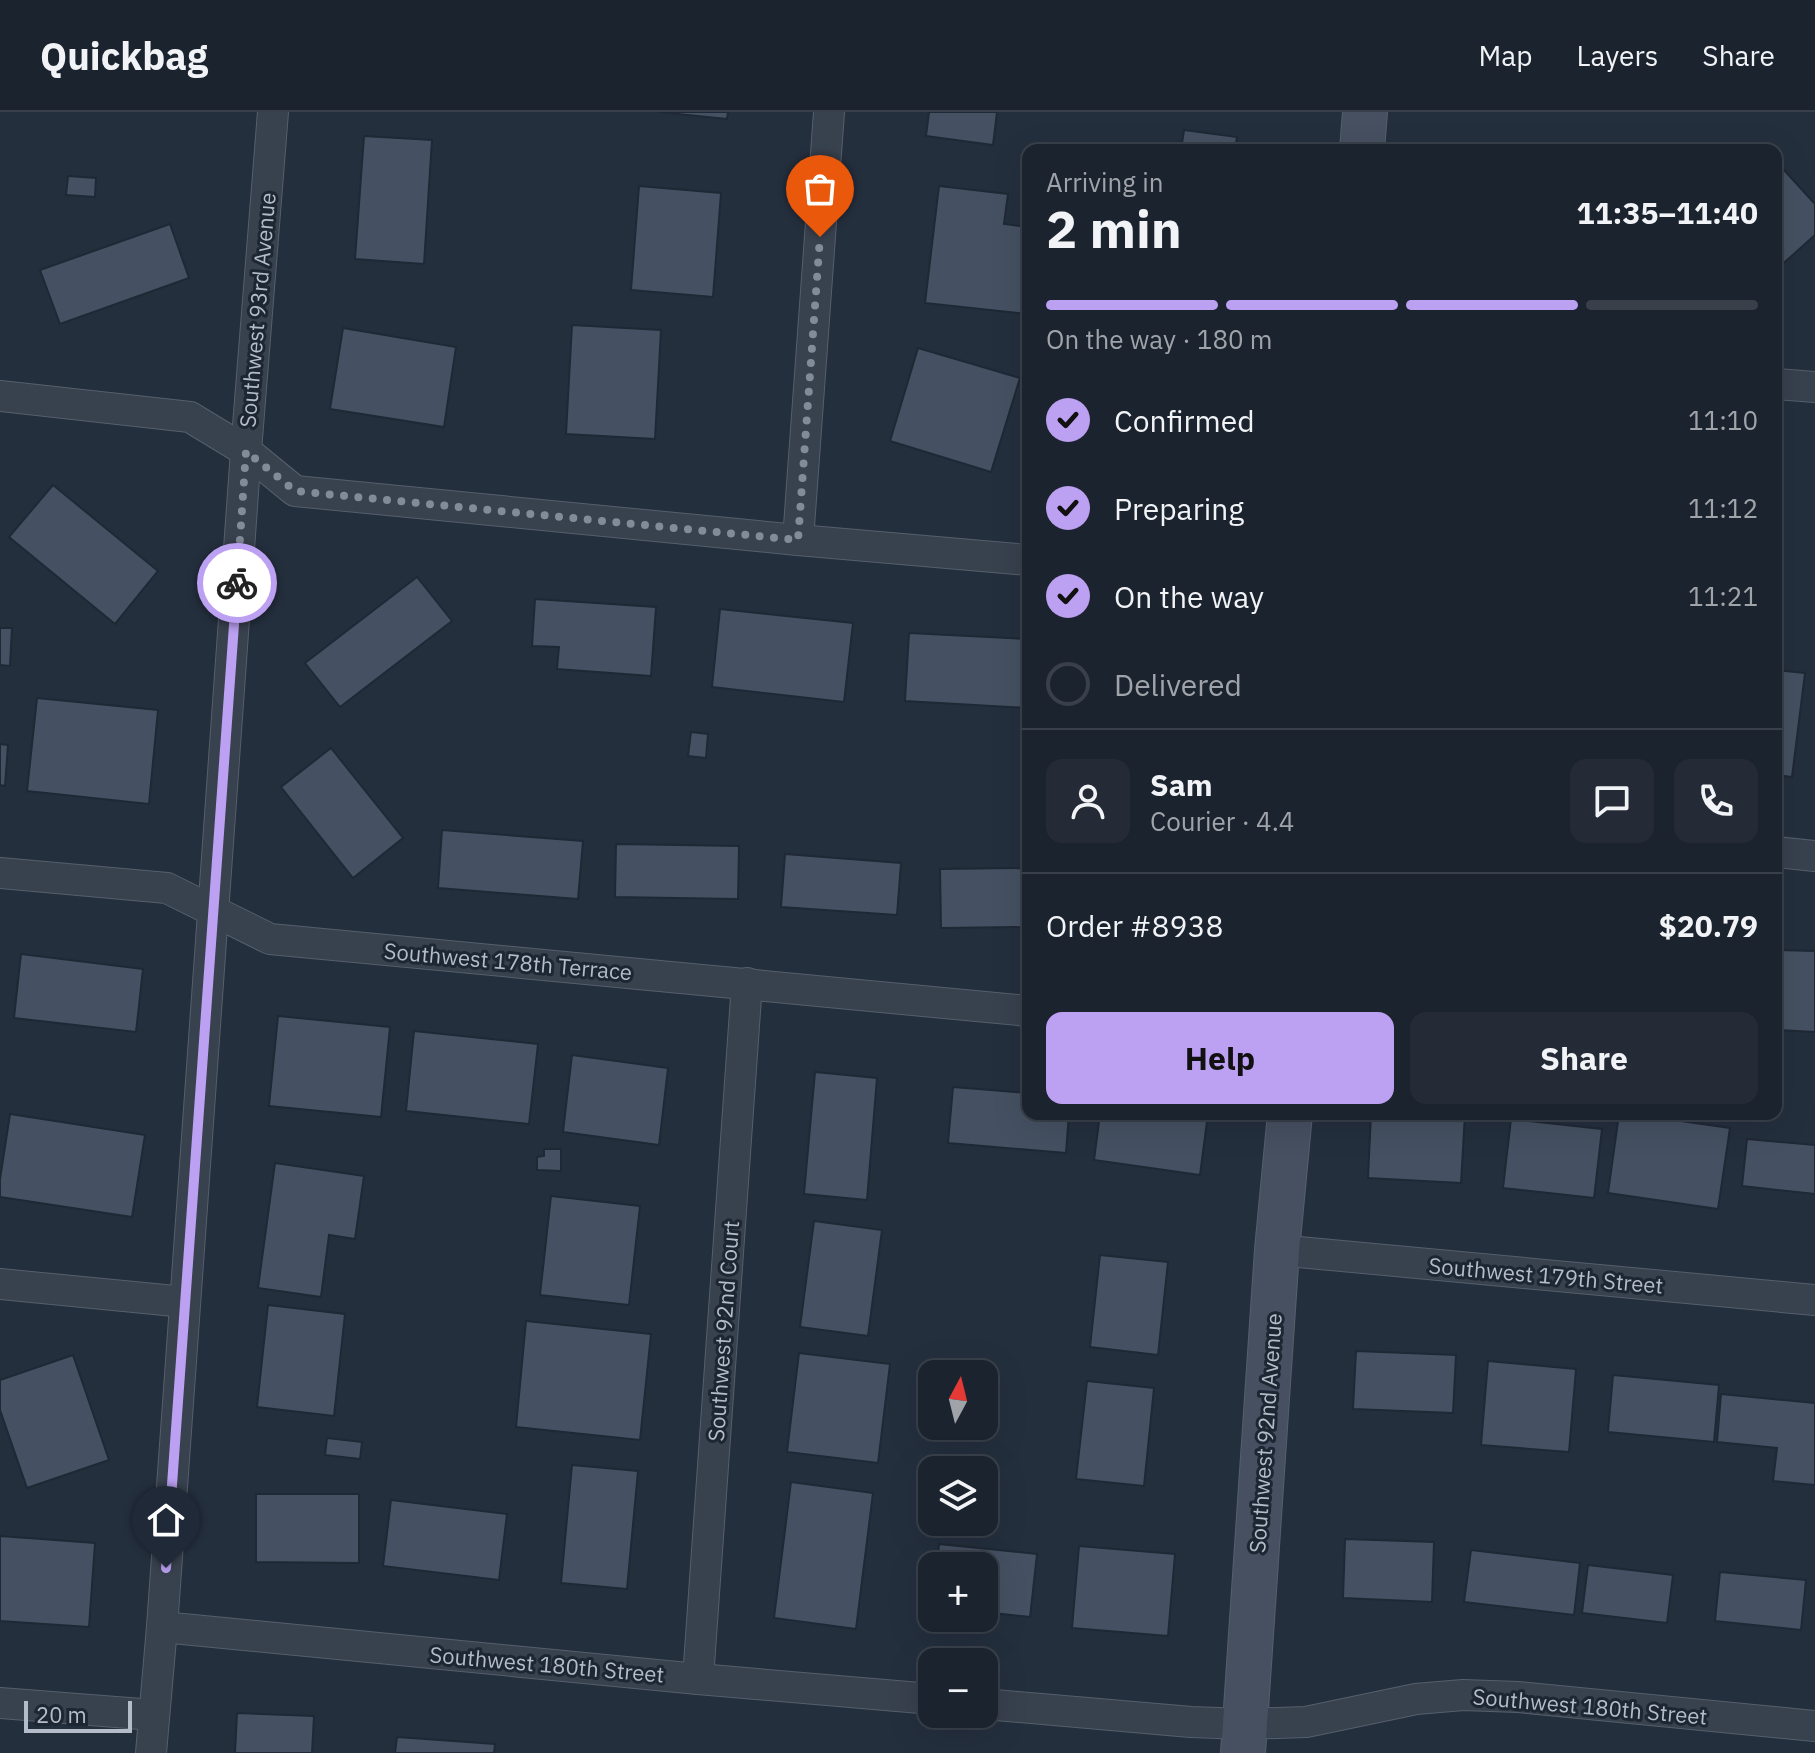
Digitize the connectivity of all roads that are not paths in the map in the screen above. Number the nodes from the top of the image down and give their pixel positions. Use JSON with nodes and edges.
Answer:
{"nodes":[{"id":1,"x":273,"y":112,"type":"edge"},
{"id":2,"x":829,"y":112,"type":"edge"},
{"id":3,"x":1365,"y":112,"type":"edge"},
{"id":4,"x":1362,"y":144,"type":"edge"},
{"id":5,"x":1782,"y":384,"type":"edge"},
{"id":6,"x":1815,"y":387,"type":"edge"},
{"id":7,"x":0,"y":396,"type":"edge"},
{"id":8,"x":246,"y":451,"type":"junction"},
{"id":9,"x":798,"y":540,"type":"junction"},
{"id":10,"x":1022,"y":559,"type":"edge"},
{"id":11,"x":1782,"y":853,"type":"edge"},
{"id":12,"x":1815,"y":856,"type":"edge"},
{"id":13,"x":0,"y":873,"type":"edge"},
{"id":14,"x":213,"y":911,"type":"junction"},
{"id":15,"x":747,"y":983,"type":"junction"},
{"id":16,"x":1022,"y":1010,"type":"edge"},
{"id":17,"x":1289,"y":1120,"type":"edge"},
{"id":18,"x":1277,"y":1250,"type":"junction"},
{"id":19,"x":0,"y":1284,"type":"edge"},
{"id":20,"x":1815,"y":1300,"type":"edge"},
{"id":21,"x":185,"y":1302,"type":"junction"},
{"id":22,"x":162,"y":1627,"type":"junction"},
{"id":23,"x":698,"y":1679,"type":"junction"},
{"id":24,"x":918,"y":1698,"type":"edge"},
{"id":25,"x":0,"y":1703,"type":"edge"},
{"id":26,"x":998,"y":1705,"type":"edge"},
{"id":27,"x":154,"y":1715,"type":"junction"},
{"id":28,"x":1815,"y":1726,"type":"edge"},
{"id":29,"x":1244,"y":1739,"type":"edge"},
{"id":30,"x":151,"y":1753,"type":"edge"}],
"edges":[{"from":1,"to":8,"type":"street","name":"Southwest 93rd Avenue"},
{"from":2,"to":9,"type":"street"},
{"from":3,"to":4,"type":"street"},
{"from":5,"to":6,"type":"street"},
{"from":7,"to":8,"type":"street"},
{"from":8,"to":9,"type":"street"},
{"from":8,"to":14,"type":"street","name":"Southwest 93rd Avenue"},
{"from":9,"to":10,"type":"street"},
{"from":11,"to":12,"type":"street"},
{"from":13,"to":14,"type":"street","name":"Southwest 178th Terrace"},
{"from":14,"to":15,"type":"street","name":"Southwest 178th Terrace"},
{"from":14,"to":21,"type":"street","name":"Southwest 93rd Avenue"},
{"from":15,"to":16,"type":"street","name":"Southwest 178th Terrace"},
{"from":15,"to":23,"type":"street","name":"Southwest 92nd Court"},
{"from":17,"to":18,"type":"street","name":"Southwest 92nd Avenue"},
{"from":18,"to":20,"type":"street","name":"Southwest 179th Street"},
{"from":18,"to":29,"type":"street","name":"Southwest 92nd Avenue"},
{"from":19,"to":21,"type":"street"},
{"from":21,"to":22,"type":"street","name":"Southwest 93rd Avenue"},
{"from":22,"to":23,"type":"street","name":"Southwest 180th Street"},
{"from":22,"to":27,"type":"street","name":"Southwest 93rd Avenue"},
{"from":23,"to":24,"type":"street","name":"Southwest 180th Street"},
{"from":25,"to":27,"type":"street"},
{"from":26,"to":29,"type":"street","name":"Southwest 180th Street"},
{"from":27,"to":30,"type":"street","name":"Southwest 93rd Avenue"},
{"from":28,"to":29,"type":"street","name":"Southwest 180th Street"}]}
